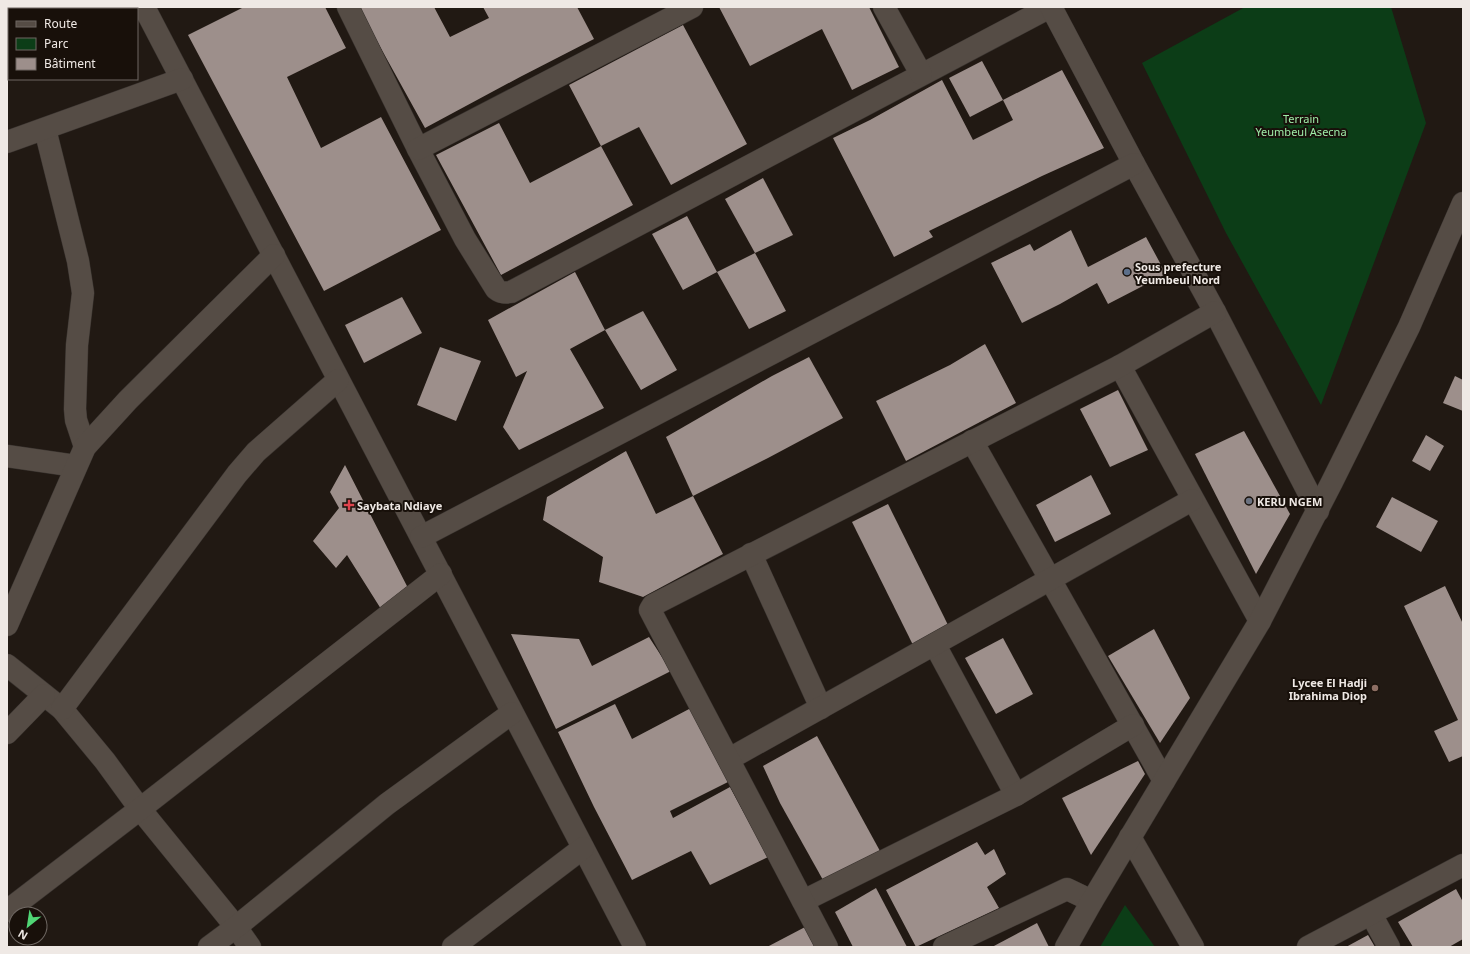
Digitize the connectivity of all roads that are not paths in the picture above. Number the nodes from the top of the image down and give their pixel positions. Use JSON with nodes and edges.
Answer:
{"nodes":[{"id":1,"x":144,"y":7,"type":"edge"},
{"id":2,"x":348,"y":7,"type":"edge"},
{"id":3,"x":692,"y":7,"type":"edge"},
{"id":4,"x":884,"y":7,"type":"edge"},
{"id":5,"x":1051,"y":7,"type":"edge"},
{"id":6,"x":921,"y":74,"type":"junction"},
{"id":7,"x":182,"y":79,"type":"junction"},
{"id":8,"x":45,"y":129,"type":"junction"},
{"id":9,"x":7,"y":142,"type":"edge"},
{"id":10,"x":418,"y":149,"type":"junction"},
{"id":11,"x":1134,"y":164,"type":"junction"},
{"id":12,"x":1463,"y":203,"type":"edge"},
{"id":13,"x":274,"y":255,"type":"junction"},
{"id":14,"x":1215,"y":312,"type":"junction"},
{"id":15,"x":1120,"y":366,"type":"junction"},
{"id":16,"x":338,"y":380,"type":"junction"},
{"id":17,"x":972,"y":441,"type":"junction"},
{"id":18,"x":7,"y":456,"type":"edge"},
{"id":19,"x":80,"y":457,"type":"junction"},
{"id":20,"x":1192,"y":500,"type":"junction"},
{"id":21,"x":1318,"y":511,"type":"junction"},
{"id":22,"x":421,"y":537,"type":"junction"},
{"id":23,"x":751,"y":554,"type":"junction"},
{"id":24,"x":440,"y":574,"type":"junction"},
{"id":25,"x":1051,"y":579,"type":"junction"},
{"id":26,"x":1260,"y":622,"type":"junction"},
{"id":27,"x":7,"y":625,"type":"edge"},
{"id":28,"x":935,"y":644,"type":"junction"},
{"id":29,"x":7,"y":665,"type":"edge"},
{"id":30,"x":44,"y":695,"type":"junction"},
{"id":31,"x":821,"y":708,"type":"junction"},
{"id":32,"x":62,"y":709,"type":"junction"},
{"id":33,"x":512,"y":713,"type":"junction"},
{"id":34,"x":1133,"y":726,"type":"junction"},
{"id":35,"x":7,"y":733,"type":"edge"},
{"id":36,"x":729,"y":760,"type":"junction"},
{"id":37,"x":1164,"y":781,"type":"junction"},
{"id":38,"x":1016,"y":795,"type":"junction"},
{"id":39,"x":140,"y":809,"type":"junction"},
{"id":40,"x":1130,"y":837,"type":"junction"},
{"id":41,"x":583,"y":848,"type":"junction"},
{"id":42,"x":1463,"y":865,"type":"edge"},
{"id":43,"x":803,"y":901,"type":"junction"},
{"id":44,"x":1092,"y":901,"type":"junction"},
{"id":45,"x":7,"y":911,"type":"edge"},
{"id":46,"x":1371,"y":914,"type":"junction"},
{"id":47,"x":236,"y":927,"type":"junction"},
{"id":48,"x":209,"y":947,"type":"edge"},
{"id":49,"x":250,"y":947,"type":"edge"},
{"id":50,"x":453,"y":947,"type":"edge"},
{"id":51,"x":635,"y":947,"type":"edge"},
{"id":52,"x":827,"y":947,"type":"edge"},
{"id":53,"x":944,"y":947,"type":"edge"},
{"id":54,"x":1066,"y":947,"type":"edge"},
{"id":55,"x":1193,"y":947,"type":"edge"},
{"id":56,"x":1308,"y":947,"type":"edge"},
{"id":57,"x":1389,"y":947,"type":"edge"}],
"edges":[{"from":1,"to":7,"type":"street"},
{"from":2,"to":10,"type":"street"},
{"from":3,"to":10,"type":"street"},
{"from":4,"to":6,"type":"street"},
{"from":5,"to":6,"type":"street"},
{"from":5,"to":11,"type":"street"},
{"from":6,"to":10,"type":"street"},
{"from":7,"to":8,"type":"street"},
{"from":7,"to":13,"type":"street"},
{"from":8,"to":9,"type":"street"},
{"from":8,"to":19,"type":"street"},
{"from":11,"to":14,"type":"street"},
{"from":11,"to":22,"type":"street"},
{"from":12,"to":21,"type":"street"},
{"from":13,"to":16,"type":"street"},
{"from":13,"to":19,"type":"street"},
{"from":14,"to":15,"type":"street"},
{"from":14,"to":21,"type":"street"},
{"from":15,"to":17,"type":"street"},
{"from":15,"to":20,"type":"street"},
{"from":16,"to":22,"type":"street"},
{"from":16,"to":32,"type":"street"},
{"from":17,"to":23,"type":"street"},
{"from":17,"to":25,"type":"street"},
{"from":18,"to":19,"type":"street"},
{"from":19,"to":27,"type":"street"},
{"from":20,"to":25,"type":"street"},
{"from":20,"to":26,"type":"street"},
{"from":21,"to":26,"type":"street"},
{"from":22,"to":24,"type":"street"},
{"from":23,"to":31,"type":"street"},
{"from":23,"to":36,"type":"street"},
{"from":24,"to":33,"type":"street"},
{"from":24,"to":39,"type":"street"},
{"from":25,"to":28,"type":"street"},
{"from":25,"to":34,"type":"street"},
{"from":26,"to":37,"type":"street"},
{"from":28,"to":31,"type":"street"},
{"from":28,"to":38,"type":"street"},
{"from":29,"to":30,"type":"street"},
{"from":30,"to":32,"type":"street"},
{"from":30,"to":35,"type":"street"},
{"from":31,"to":36,"type":"street"},
{"from":32,"to":39,"type":"street"},
{"from":33,"to":41,"type":"street"},
{"from":33,"to":47,"type":"street"},
{"from":34,"to":37,"type":"street"},
{"from":34,"to":38,"type":"street"},
{"from":36,"to":43,"type":"street"},
{"from":37,"to":40,"type":"street"},
{"from":38,"to":43,"type":"street"},
{"from":39,"to":45,"type":"street"},
{"from":39,"to":47,"type":"street"},
{"from":40,"to":44,"type":"street"},
{"from":40,"to":55,"type":"street"},
{"from":41,"to":50,"type":"street"},
{"from":41,"to":51,"type":"street"},
{"from":42,"to":46,"type":"street"},
{"from":43,"to":52,"type":"street"},
{"from":44,"to":53,"type":"street"},
{"from":44,"to":54,"type":"street"},
{"from":46,"to":56,"type":"street"},
{"from":46,"to":57,"type":"street"},
{"from":47,"to":48,"type":"street"},
{"from":47,"to":49,"type":"street"}]}
